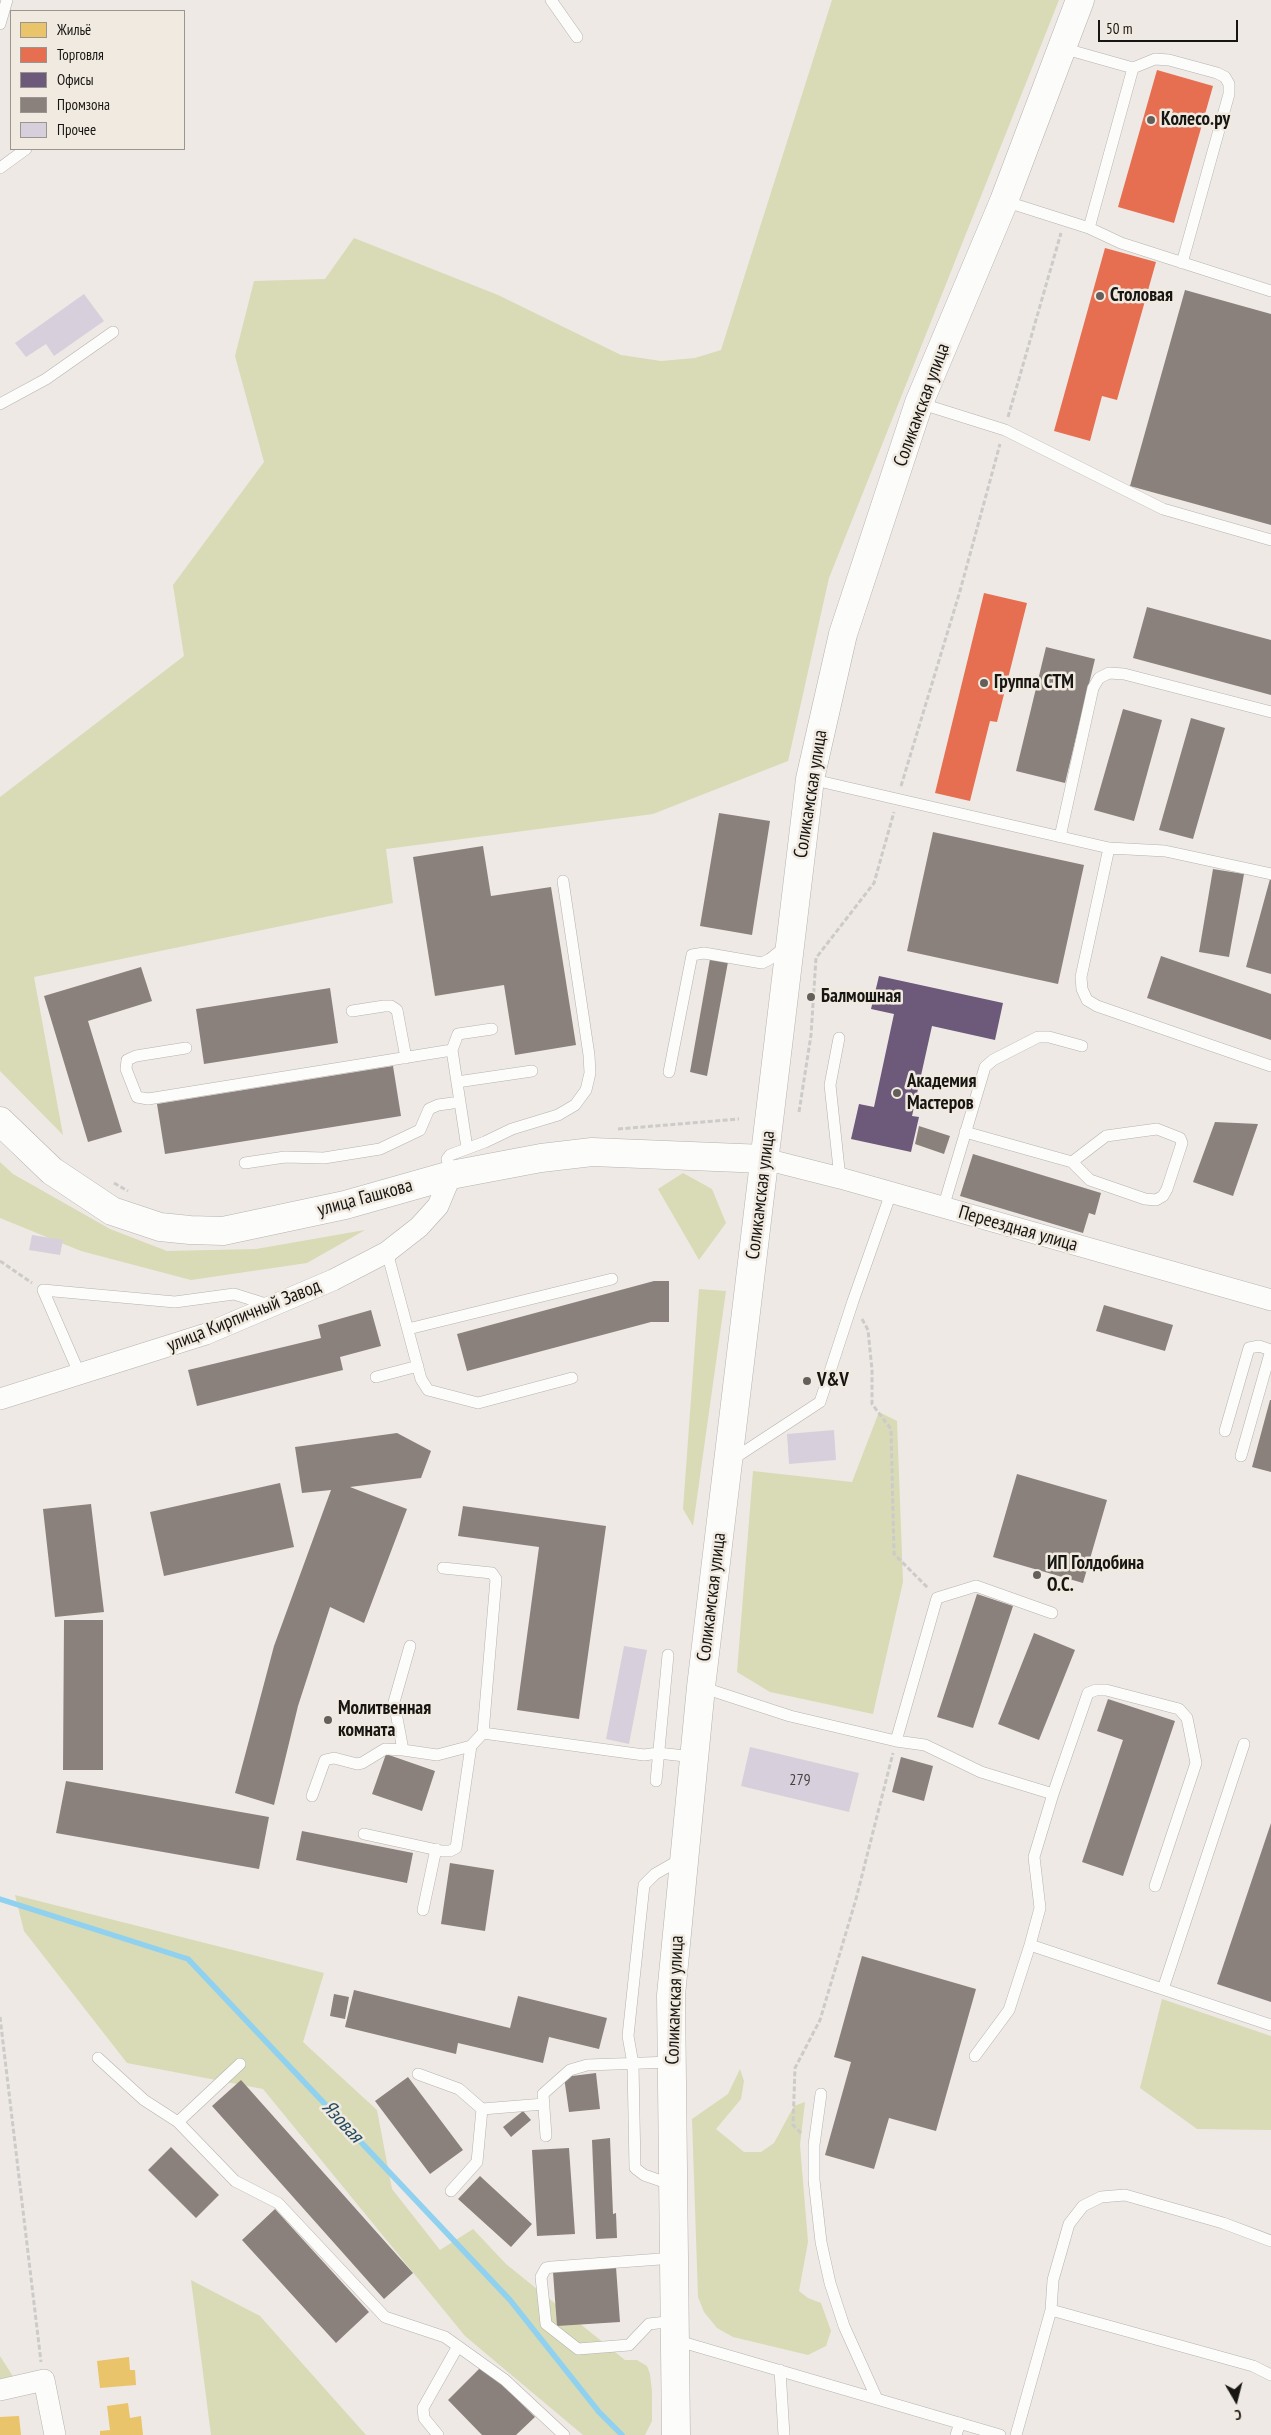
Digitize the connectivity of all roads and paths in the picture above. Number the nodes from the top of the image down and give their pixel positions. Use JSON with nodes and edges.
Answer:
{"nodes":[{"id":1,"x":8,"y":0,"type":"edge"},
{"id":2,"x":551,"y":0,"type":"edge"},
{"id":3,"x":1080,"y":0,"type":"edge"},
{"id":4,"x":0,"y":24,"type":"edge"},
{"id":5,"x":577,"y":37,"type":"dead end"},
{"id":6,"x":1062,"y":48,"type":"junction"},
{"id":7,"x":1134,"y":68,"type":"junction"},
{"id":8,"x":25,"y":150,"type":"edge"},
{"id":9,"x":0,"y":168,"type":"edge"},
{"id":10,"x":1004,"y":201,"type":"junction"},
{"id":11,"x":1065,"y":220,"type":"junction"},
{"id":12,"x":1089,"y":228,"type":"junction"},
{"id":13,"x":1182,"y":262,"type":"junction"},
{"id":14,"x":1271,"y":291,"type":"edge"},
{"id":15,"x":113,"y":332,"type":"dead end"},
{"id":16,"x":919,"y":403,"type":"junction"},
{"id":17,"x":0,"y":404,"type":"edge"},
{"id":18,"x":1005,"y":430,"type":"junction"},
{"id":19,"x":1271,"y":540,"type":"edge"},
{"id":20,"x":1271,"y":712,"type":"edge"},
{"id":21,"x":810,"y":779,"type":"junction"},
{"id":22,"x":897,"y":800,"type":"junction"},
{"id":23,"x":1060,"y":837,"type":"junction"},
{"id":24,"x":1109,"y":848,"type":"junction"},
{"id":25,"x":1271,"y":874,"type":"edge"},
{"id":26,"x":563,"y":881,"type":"dead end"},
{"id":27,"x":790,"y":943,"type":"junction"},
{"id":28,"x":352,"y":1011,"type":"dead end"},
{"id":29,"x":492,"y":1029,"type":"dead end"},
{"id":30,"x":840,"y":1038,"type":"dead end"},
{"id":31,"x":1082,"y":1046,"type":"dead end"},
{"id":32,"x":186,"y":1048,"type":"dead end"},
{"id":33,"x":452,"y":1050,"type":"junction"},
{"id":34,"x":406,"y":1058,"type":"junction"},
{"id":35,"x":1271,"y":1066,"type":"edge"},
{"id":36,"x":532,"y":1071,"type":"dead end"},
{"id":37,"x":669,"y":1072,"type":"dead end"},
{"id":38,"x":457,"y":1082,"type":"junction"},
{"id":39,"x":460,"y":1102,"type":"junction"},
{"id":40,"x":799,"y":1112,"type":"dead end"},
{"id":41,"x":0,"y":1121,"type":"edge"},
{"id":42,"x":965,"y":1132,"type":"junction"},
{"id":43,"x":468,"y":1148,"type":"junction"},
{"id":44,"x":765,"y":1159,"type":"junction"},
{"id":45,"x":1072,"y":1162,"type":"junction"},
{"id":46,"x":245,"y":1163,"type":"dead end"},
{"id":47,"x":451,"y":1175,"type":"junction"},
{"id":48,"x":840,"y":1178,"type":"junction"},
{"id":49,"x":891,"y":1193,"type":"junction"},
{"id":50,"x":943,"y":1208,"type":"junction"},
{"id":51,"x":387,"y":1252,"type":"junction"},
{"id":52,"x":0,"y":1261,"type":"edge"},
{"id":53,"x":612,"y":1280,"type":"dead end"},
{"id":54,"x":43,"y":1290,"type":"junction"},
{"id":55,"x":1271,"y":1300,"type":"edge"},
{"id":56,"x":853,"y":1301,"type":"junction"},
{"id":57,"x":273,"y":1307,"type":"junction"},
{"id":58,"x":408,"y":1329,"type":"junction"},
{"id":59,"x":1271,"y":1350,"type":"edge"},
{"id":60,"x":418,"y":1366,"type":"junction"},
{"id":61,"x":80,"y":1375,"type":"junction"},
{"id":62,"x":376,"y":1377,"type":"dead end"},
{"id":63,"x":572,"y":1378,"type":"dead end"},
{"id":64,"x":0,"y":1399,"type":"edge"},
{"id":65,"x":1225,"y":1431,"type":"dead end"},
{"id":66,"x":1241,"y":1456,"type":"dead end"},
{"id":67,"x":728,"y":1462,"type":"junction"},
{"id":68,"x":443,"y":1568,"type":"dead end"},
{"id":69,"x":938,"y":1598,"type":"junction"},
{"id":70,"x":1052,"y":1613,"type":"dead end"},
{"id":71,"x":410,"y":1646,"type":"dead end"},
{"id":72,"x":668,"y":1655,"type":"dead end"},
{"id":73,"x":701,"y":1686,"type":"junction"},
{"id":74,"x":483,"y":1733,"type":"junction"},
{"id":75,"x":896,"y":1741,"type":"junction"},
{"id":76,"x":1244,"y":1744,"type":"dead end"},
{"id":77,"x":471,"y":1746,"type":"junction"},
{"id":78,"x":403,"y":1750,"type":"junction"},
{"id":79,"x":658,"y":1753,"type":"junction"},
{"id":80,"x":694,"y":1757,"type":"junction"},
{"id":81,"x":656,"y":1781,"type":"dead end"},
{"id":82,"x":1053,"y":1794,"type":"junction"},
{"id":83,"x":312,"y":1796,"type":"dead end"},
{"id":84,"x":364,"y":1834,"type":"dead end"},
{"id":85,"x":436,"y":1849,"type":"junction"},
{"id":86,"x":684,"y":1858,"type":"junction"},
{"id":87,"x":1155,"y":1886,"type":"dead end"},
{"id":88,"x":423,"y":1910,"type":"dead end"},
{"id":89,"x":1030,"y":1945,"type":"junction"},
{"id":90,"x":1163,"y":1989,"type":"junction"},
{"id":91,"x":0,"y":2017,"type":"edge"},
{"id":92,"x":1271,"y":2025,"type":"edge"},
{"id":93,"x":975,"y":2056,"type":"dead end"},
{"id":94,"x":98,"y":2058,"type":"dead end"},
{"id":95,"x":672,"y":2062,"type":"junction"},
{"id":96,"x":240,"y":2064,"type":"dead end"},
{"id":97,"x":633,"y":2064,"type":"junction"},
{"id":98,"x":418,"y":2074,"type":"dead end"},
{"id":99,"x":821,"y":2094,"type":"dead end"},
{"id":100,"x":544,"y":2104,"type":"junction"},
{"id":101,"x":482,"y":2108,"type":"junction"},
{"id":102,"x":178,"y":2122,"type":"junction"},
{"id":103,"x":546,"y":2136,"type":"dead end"},
{"id":104,"x":814,"y":2145,"type":"junction"},
{"id":105,"x":673,"y":2185,"type":"junction"},
{"id":106,"x":451,"y":2191,"type":"dead end"},
{"id":107,"x":1271,"y":2241,"type":"edge"},
{"id":108,"x":674,"y":2258,"type":"junction"},
{"id":109,"x":1051,"y":2310,"type":"junction"},
{"id":110,"x":675,"y":2330,"type":"junction"},
{"id":111,"x":458,"y":2346,"type":"junction"},
{"id":112,"x":780,"y":2370,"type":"junction"},
{"id":113,"x":1271,"y":2375,"type":"edge"},
{"id":114,"x":44,"y":2380,"type":"junction"},
{"id":115,"x":0,"y":2390,"type":"edge"},
{"id":116,"x":877,"y":2398,"type":"junction"},
{"id":117,"x":960,"y":2423,"type":"junction"},
{"id":118,"x":56,"y":2435,"type":"edge"},
{"id":119,"x":438,"y":2435,"type":"edge"},
{"id":120,"x":564,"y":2435,"type":"edge"},
{"id":121,"x":676,"y":2435,"type":"edge"},
{"id":122,"x":784,"y":2435,"type":"edge"},
{"id":123,"x":956,"y":2435,"type":"edge"},
{"id":124,"x":1000,"y":2435,"type":"edge"},
{"id":125,"x":1016,"y":2435,"type":"edge"}],
"edges":[{"from":1,"to":4,"type":"lane"},
{"from":2,"to":5,"type":"lane"},
{"from":3,"to":6,"type":"main road","name":"Соликамская улица"},
{"from":6,"to":7,"type":"lane"},
{"from":6,"to":10,"type":"main road","name":"Соликамская улица"},
{"from":7,"to":12,"type":"lane"},
{"from":7,"to":13,"type":"lane"},
{"from":8,"to":9,"type":"lane"},
{"from":10,"to":11,"type":"lane"},
{"from":10,"to":16,"type":"main road","name":"Соликамская улица"},
{"from":11,"to":12,"type":"lane"},
{"from":11,"to":18,"type":"path"},
{"from":12,"to":13,"type":"lane"},
{"from":13,"to":14,"type":"lane"},
{"from":15,"to":17,"type":"lane"},
{"from":16,"to":18,"type":"lane"},
{"from":16,"to":21,"type":"main road","name":"Соликамская улица"},
{"from":18,"to":19,"type":"lane"},
{"from":18,"to":22,"type":"path"},
{"from":20,"to":23,"type":"lane"},
{"from":21,"to":22,"type":"lane"},
{"from":21,"to":27,"type":"main road","name":"Соликамская улица"},
{"from":22,"to":23,"type":"lane"},
{"from":22,"to":40,"type":"path"},
{"from":23,"to":24,"type":"lane"},
{"from":24,"to":25,"type":"lane"},
{"from":24,"to":35,"type":"lane"},
{"from":26,"to":43,"type":"lane"},
{"from":27,"to":37,"type":"lane"},
{"from":27,"to":44,"type":"main road","name":"Соликамская улица"},
{"from":28,"to":34,"type":"lane"},
{"from":29,"to":33,"type":"lane"},
{"from":30,"to":48,"type":"lane"},
{"from":31,"to":42,"type":"lane"},
{"from":32,"to":34,"type":"lane"},
{"from":33,"to":34,"type":"lane"},
{"from":33,"to":38,"type":"lane"},
{"from":36,"to":38,"type":"lane"},
{"from":38,"to":39,"type":"lane"},
{"from":39,"to":43,"type":"lane"},
{"from":39,"to":46,"type":"lane"},
{"from":41,"to":47,"type":"main road","name":"улица Гашкова"},
{"from":42,"to":45,"type":"lane"},
{"from":42,"to":50,"type":"lane"},
{"from":43,"to":47,"type":"lane"},
{"from":44,"to":47,"type":"main road","name":"улица Гашкова"},
{"from":44,"to":48,"type":"street","name":"Переездная улица"},
{"from":44,"to":67,"type":"main road","name":"Соликамская улица"},
{"from":45,"to":45,"type":"lane"},
{"from":47,"to":51,"type":"street","name":"улица Кирпичный Завод"},
{"from":48,"to":49,"type":"street","name":"Переездная улица"},
{"from":49,"to":50,"type":"street","name":"Переездная улица"},
{"from":49,"to":56,"type":"lane"},
{"from":50,"to":55,"type":"street","name":"Переездная улица"},
{"from":51,"to":57,"type":"street","name":"улица Кирпичный Завод"},
{"from":51,"to":58,"type":"lane"},
{"from":52,"to":54,"type":"path"},
{"from":53,"to":58,"type":"lane"},
{"from":54,"to":57,"type":"lane"},
{"from":54,"to":61,"type":"lane"},
{"from":56,"to":67,"type":"lane"},
{"from":56,"to":69,"type":"path"},
{"from":57,"to":61,"type":"street","name":"улица Кирпичный Завод"},
{"from":58,"to":60,"type":"lane"},
{"from":59,"to":65,"type":"lane"},
{"from":59,"to":66,"type":"lane"},
{"from":60,"to":62,"type":"lane"},
{"from":60,"to":63,"type":"lane"},
{"from":61,"to":64,"type":"street","name":"улица Кирпичный Завод"},
{"from":67,"to":73,"type":"main road","name":"Соликамская улица"},
{"from":68,"to":74,"type":"lane"},
{"from":69,"to":70,"type":"lane"},
{"from":69,"to":75,"type":"lane"},
{"from":71,"to":78,"type":"lane"},
{"from":72,"to":79,"type":"lane"},
{"from":73,"to":75,"type":"lane"},
{"from":73,"to":80,"type":"main road","name":"Соликамская улица"},
{"from":74,"to":77,"type":"lane"},
{"from":74,"to":79,"type":"lane"},
{"from":75,"to":82,"type":"lane"},
{"from":75,"to":104,"type":"path"},
{"from":76,"to":90,"type":"lane"},
{"from":77,"to":78,"type":"lane"},
{"from":77,"to":85,"type":"lane"},
{"from":78,"to":83,"type":"lane"},
{"from":79,"to":80,"type":"lane"},
{"from":79,"to":81,"type":"lane"},
{"from":80,"to":86,"type":"main road","name":"Соликамская улица"},
{"from":82,"to":87,"type":"lane"},
{"from":82,"to":89,"type":"lane"},
{"from":84,"to":85,"type":"lane"},
{"from":85,"to":88,"type":"lane"},
{"from":86,"to":95,"type":"main road","name":"Соликамская улица"},
{"from":86,"to":97,"type":"lane"},
{"from":89,"to":90,"type":"lane"},
{"from":89,"to":93,"type":"lane"},
{"from":90,"to":92,"type":"lane"},
{"from":91,"to":114,"type":"path"},
{"from":94,"to":102,"type":"lane"},
{"from":95,"to":97,"type":"lane"},
{"from":95,"to":105,"type":"main road","name":"Соликамская улица"},
{"from":96,"to":102,"type":"lane"},
{"from":97,"to":100,"type":"lane"},
{"from":97,"to":105,"type":"lane"},
{"from":98,"to":101,"type":"lane"},
{"from":99,"to":104,"type":"lane"},
{"from":100,"to":101,"type":"lane"},
{"from":100,"to":103,"type":"lane"},
{"from":101,"to":106,"type":"lane"},
{"from":102,"to":111,"type":"lane"},
{"from":104,"to":116,"type":"lane"},
{"from":105,"to":108,"type":"main road","name":"Соликамская улица"},
{"from":107,"to":109,"type":"lane"},
{"from":108,"to":110,"type":"main road","name":"Соликамская улица"},
{"from":108,"to":110,"type":"lane"},
{"from":109,"to":113,"type":"lane"},
{"from":109,"to":125,"type":"lane"},
{"from":110,"to":112,"type":"lane"},
{"from":110,"to":121,"type":"main road","name":"Соликамская улица"},
{"from":111,"to":119,"type":"lane"},
{"from":111,"to":120,"type":"lane"},
{"from":112,"to":116,"type":"lane"},
{"from":112,"to":122,"type":"lane"},
{"from":114,"to":115,"type":"street"},
{"from":114,"to":118,"type":"street"},
{"from":116,"to":117,"type":"lane"},
{"from":117,"to":123,"type":"lane"},
{"from":117,"to":124,"type":"lane"}]}
